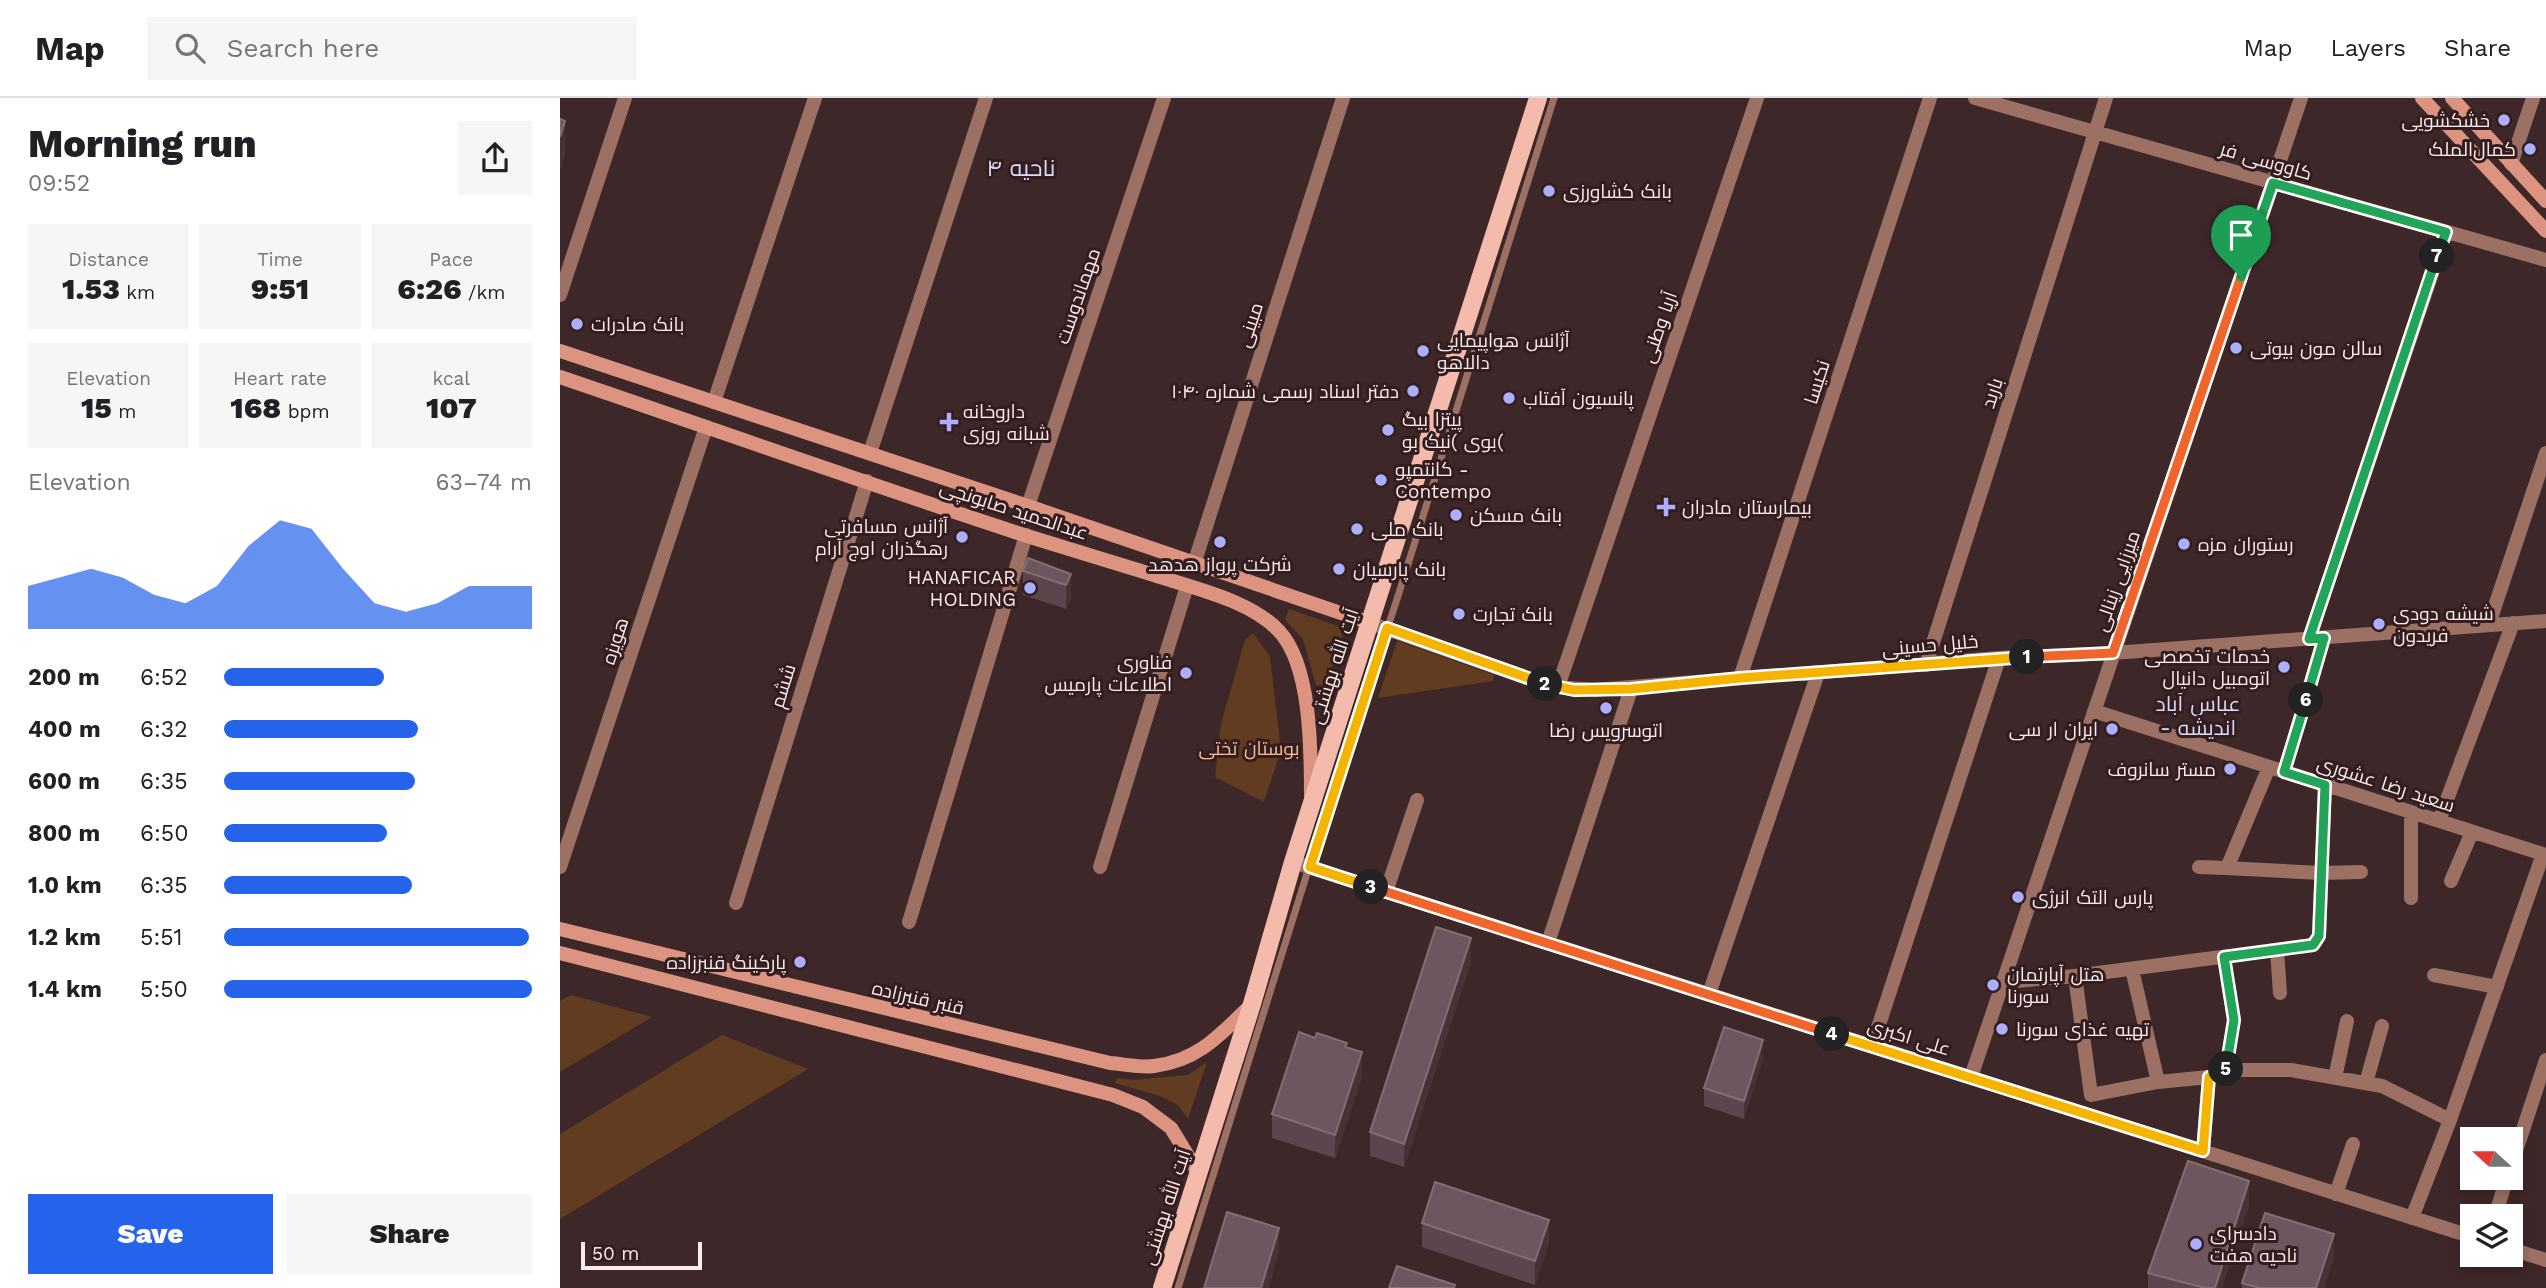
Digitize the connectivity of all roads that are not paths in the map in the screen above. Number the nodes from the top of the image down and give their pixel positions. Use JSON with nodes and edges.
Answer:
{"nodes":[{"id":1,"x":625,"y":98,"type":"edge"},
{"id":2,"x":815,"y":98,"type":"edge"},
{"id":3,"x":986,"y":98,"type":"edge"},
{"id":4,"x":1164,"y":98,"type":"edge"},
{"id":5,"x":1343,"y":98,"type":"edge"},
{"id":6,"x":1538,"y":98,"type":"edge"},
{"id":7,"x":1553,"y":98,"type":"edge"},
{"id":8,"x":1757,"y":98,"type":"edge"},
{"id":9,"x":1930,"y":98,"type":"edge"},
{"id":10,"x":1975,"y":98,"type":"edge"},
{"id":11,"x":2106,"y":98,"type":"edge"},
{"id":12,"x":2301,"y":98,"type":"edge"},
{"id":13,"x":2422,"y":98,"type":"edge"},
{"id":14,"x":2452,"y":98,"type":"edge"},
{"id":15,"x":2533,"y":98,"type":"edge"},
{"id":16,"x":2094,"y":132,"type":"junction"},
{"id":17,"x":2511,"y":164,"type":"junction"},
{"id":18,"x":2273,"y":183,"type":"junction"},
{"id":19,"x":2546,"y":201,"type":"edge"},
{"id":20,"x":2546,"y":231,"type":"edge"},
{"id":21,"x":2446,"y":232,"type":"junction"},
{"id":22,"x":2546,"y":260,"type":"edge"},
{"id":23,"x":560,"y":295,"type":"edge"},
{"id":24,"x":560,"y":351,"type":"edge"},
{"id":25,"x":560,"y":377,"type":"edge"},
{"id":26,"x":714,"y":402,"type":"junction"},
{"id":27,"x":706,"y":427,"type":"junction"},
{"id":28,"x":870,"y":453,"type":"junction"},
{"id":29,"x":2546,"y":453,"type":"edge"},
{"id":30,"x":867,"y":481,"type":"junction"},
{"id":31,"x":1028,"y":506,"type":"junction"},
{"id":32,"x":1026,"y":535,"type":"junction"},
{"id":33,"x":1194,"y":564,"type":"junction"},
{"id":34,"x":1187,"y":586,"type":"junction"},
{"id":35,"x":2546,"y":621,"type":"edge"},
{"id":36,"x":2513,"y":623,"type":"junction"},
{"id":37,"x":2489,"y":624,"type":"junction"},
{"id":38,"x":1379,"y":626,"type":"junction"},
{"id":39,"x":2324,"y":638,"type":"junction"},
{"id":40,"x":2309,"y":639,"type":"junction"},
{"id":41,"x":2113,"y":653,"type":"junction"},
{"id":42,"x":1999,"y":658,"type":"junction"},
{"id":43,"x":1926,"y":665,"type":"junction"},
{"id":44,"x":1818,"y":673,"type":"junction"},
{"id":45,"x":1740,"y":678,"type":"junction"},
{"id":46,"x":1558,"y":687,"type":"junction"},
{"id":47,"x":1631,"y":689,"type":"junction"},
{"id":48,"x":2094,"y":711,"type":"junction"},
{"id":49,"x":2269,"y":767,"type":"junction"},
{"id":50,"x":2284,"y":772,"type":"junction"},
{"id":51,"x":2325,"y":785,"type":"junction"},
{"id":52,"x":1417,"y":800,"type":"dead end"},
{"id":53,"x":1311,"y":806,"type":"junction"},
{"id":54,"x":2411,"y":812,"type":"junction"},
{"id":55,"x":2439,"y":821,"type":"junction"},
{"id":56,"x":2472,"y":832,"type":"junction"},
{"id":57,"x":2544,"y":855,"type":"edge"},
{"id":58,"x":1301,"y":865,"type":"junction"},
{"id":59,"x":560,"y":867,"type":"edge"},
{"id":60,"x":1100,"y":867,"type":"dead end"},
{"id":61,"x":2199,"y":867,"type":"dead end"},
{"id":62,"x":2227,"y":868,"type":"junction"},
{"id":63,"x":2361,"y":872,"type":"dead end"},
{"id":64,"x":2321,"y":873,"type":"junction"},
{"id":65,"x":2451,"y":881,"type":"dead end"},
{"id":66,"x":1387,"y":892,"type":"junction"},
{"id":67,"x":2411,"y":898,"type":"dead end"},
{"id":68,"x":736,"y":903,"type":"dead end"},
{"id":69,"x":909,"y":922,"type":"dead end"},
{"id":70,"x":560,"y":929,"type":"edge"},
{"id":71,"x":1548,"y":943,"type":"junction"},
{"id":72,"x":2277,"y":950,"type":"junction"},
{"id":73,"x":560,"y":953,"type":"edge"},
{"id":74,"x":2224,"y":957,"type":"junction"},
{"id":75,"x":2132,"y":969,"type":"junction"},
{"id":76,"x":2434,"y":975,"type":"dead end"},
{"id":77,"x":2075,"y":976,"type":"junction"},
{"id":78,"x":2003,"y":982,"type":"junction"},
{"id":79,"x":2497,"y":987,"type":"junction"},
{"id":80,"x":2280,"y":993,"type":"dead end"},
{"id":81,"x":1709,"y":994,"type":"junction"},
{"id":82,"x":1252,"y":1004,"type":"junction"},
{"id":83,"x":2347,"y":1021,"type":"dead end"},
{"id":84,"x":2382,"y":1026,"type":"dead end"},
{"id":85,"x":1872,"y":1046,"type":"junction"},
{"id":86,"x":2546,"y":1060,"type":"edge"},
{"id":87,"x":2226,"y":1070,"type":"junction"},
{"id":88,"x":1971,"y":1077,"type":"junction"},
{"id":89,"x":2209,"y":1077,"type":"junction"},
{"id":90,"x":2335,"y":1078,"type":"junction"},
{"id":91,"x":2158,"y":1082,"type":"junction"},
{"id":92,"x":2366,"y":1083,"type":"junction"},
{"id":93,"x":2450,"y":1120,"type":"junction"},
{"id":94,"x":2524,"y":1127,"type":"edge"},
{"id":95,"x":2353,"y":1144,"type":"dead end"},
{"id":96,"x":2203,"y":1151,"type":"junction"},
{"id":97,"x":1199,"y":1174,"type":"junction"},
{"id":98,"x":2336,"y":1194,"type":"junction"},
{"id":99,"x":2412,"y":1218,"type":"junction"},
{"id":100,"x":2460,"y":1233,"type":"edge"},
{"id":101,"x":2523,"y":1253,"type":"edge"},
{"id":102,"x":2546,"y":1260,"type":"edge"},
{"id":103,"x":1162,"y":1288,"type":"edge"},
{"id":104,"x":1178,"y":1288,"type":"edge"}],
"edges":[{"from":1,"to":23,"type":"street"},
{"from":2,"to":26,"type":"street"},
{"from":3,"to":28,"type":"street"},
{"from":4,"to":31,"type":"street","name":"مهماندوست"},
{"from":5,"to":33,"type":"street","name":"مبینی"},
{"from":6,"to":38,"type":"main road","name":"آیت الله بهشتی"},
{"from":7,"to":38,"type":"lane"},
{"from":8,"to":46,"type":"street","name":"آریا وطنی"},
{"from":9,"to":45,"type":"street","name":"نکیسا"},
{"from":10,"to":16,"type":"street","name":"کاووسی فر"},
{"from":11,"to":16,"type":"street","name":"باربد"},
{"from":12,"to":18,"type":"street","name":"میرزایی زینالی"},
{"from":13,"to":20,"type":"main road"},
{"from":14,"to":17,"type":"main road"},
{"from":15,"to":17,"type":"street"},
{"from":16,"to":18,"type":"street","name":"کاووسی فر"},
{"from":16,"to":43,"type":"street","name":"باربد"},
{"from":17,"to":19,"type":"main road"},
{"from":18,"to":21,"type":"street","name":"کاووسی فر"},
{"from":18,"to":41,"type":"street","name":"میرزایی زینالی"},
{"from":21,"to":22,"type":"street","name":"کاووسی فر"},
{"from":21,"to":40,"type":"street"},
{"from":24,"to":26,"type":"main road","name":"عبدالحمید صابونچی"},
{"from":25,"to":27,"type":"main road","name":"عبدالحمید صابونچی"},
{"from":26,"to":27,"type":"main road"},
{"from":26,"to":28,"type":"main road","name":"عبدالحمید صابونچی"},
{"from":27,"to":30,"type":"main road","name":"عبدالحمید صابونچی"},
{"from":27,"to":59,"type":"street","name":"هویزه"},
{"from":28,"to":31,"type":"main road","name":"عبدالحمید صابونچی"},
{"from":29,"to":37,"type":"street"},
{"from":30,"to":32,"type":"main road","name":"عبدالحمید صابونچی"},
{"from":30,"to":68,"type":"street","name":"ششم"},
{"from":31,"to":33,"type":"main road","name":"عبدالحمید صابونچی"},
{"from":32,"to":34,"type":"main road","name":"عبدالحمید صابونچی"},
{"from":32,"to":69,"type":"street"},
{"from":33,"to":34,"type":"main road"},
{"from":33,"to":38,"type":"main road","name":"عبدالحمید صابونچی"},
{"from":34,"to":53,"type":"main road","name":"عبدالحمید صابونچی"},
{"from":34,"to":60,"type":"street"},
{"from":35,"to":36,"type":"street","name":"خلیل حسینی"},
{"from":36,"to":37,"type":"street","name":"خلیل حسینی"},
{"from":36,"to":55,"type":"street"},
{"from":37,"to":39,"type":"street","name":"خلیل حسینی"},
{"from":38,"to":46,"type":"street","name":"خلیل حسینی"},
{"from":38,"to":53,"type":"main road","name":"آیت الله بهشتی"},
{"from":38,"to":58,"type":"lane"},
{"from":39,"to":40,"type":"street","name":"خلیل حسینی"},
{"from":39,"to":50,"type":"street"},
{"from":40,"to":41,"type":"street","name":"خلیل حسینی"},
{"from":41,"to":42,"type":"street","name":"خلیل حسینی"},
{"from":41,"to":48,"type":"street","name":"میرزایی زینالی"},
{"from":42,"to":43,"type":"street","name":"خلیل حسینی"},
{"from":42,"to":85,"type":"street"},
{"from":43,"to":44,"type":"street","name":"خلیل حسینی"},
{"from":44,"to":45,"type":"street","name":"خلیل حسینی"},
{"from":44,"to":81,"type":"street"},
{"from":45,"to":47,"type":"street","name":"خلیل حسینی"},
{"from":46,"to":47,"type":"street","name":"خلیل حسینی"},
{"from":47,"to":71,"type":"street"},
{"from":48,"to":49,"type":"street","name":"سعید رضا عشوری"},
{"from":48,"to":78,"type":"street","name":"میرزایی زینالی"},
{"from":49,"to":50,"type":"street","name":"سعید رضا عشوری"},
{"from":49,"to":62,"type":"street"},
{"from":50,"to":51,"type":"street","name":"سعید رضا عشوری"},
{"from":51,"to":54,"type":"street","name":"سعید رضا عشوری"},
{"from":51,"to":64,"type":"street"},
{"from":52,"to":66,"type":"street"},
{"from":53,"to":58,"type":"main road","name":"آیت الله بهشتی"},
{"from":54,"to":55,"type":"street","name":"سعید رضا عشوری"},
{"from":54,"to":67,"type":"street"},
{"from":55,"to":56,"type":"street","name":"سعید رضا عشوری"},
{"from":56,"to":57,"type":"street","name":"سعید رضا عشوری"},
{"from":56,"to":65,"type":"street"},
{"from":57,"to":79,"type":"street"},
{"from":58,"to":66,"type":"street","name":"علی‌ اکبری"},
{"from":58,"to":82,"type":"main road","name":"آیت الله بهشتی"},
{"from":58,"to":104,"type":"lane"},
{"from":61,"to":62,"type":"street"},
{"from":62,"to":64,"type":"street"},
{"from":63,"to":64,"type":"street"},
{"from":64,"to":72,"type":"street"},
{"from":66,"to":71,"type":"street","name":"علی‌ اکبری"},
{"from":70,"to":82,"type":"main road","name":"قنبر قنبرزاده"},
{"from":71,"to":81,"type":"street","name":"علی‌ اکبری"},
{"from":72,"to":74,"type":"street"},
{"from":72,"to":80,"type":"street"},
{"from":73,"to":97,"type":"main road"},
{"from":74,"to":75,"type":"street"},
{"from":74,"to":87,"type":"street"},
{"from":75,"to":77,"type":"street"},
{"from":75,"to":91,"type":"street"},
{"from":76,"to":79,"type":"street"},
{"from":77,"to":78,"type":"street"},
{"from":77,"to":91,"type":"street"},
{"from":78,"to":88,"type":"street","name":"میرزایی زینالی"},
{"from":79,"to":93,"type":"street"},
{"from":81,"to":85,"type":"street","name":"علی‌ اکبری"},
{"from":82,"to":97,"type":"main road","name":"آیت الله بهشتی"},
{"from":83,"to":90,"type":"street"},
{"from":84,"to":92,"type":"street"},
{"from":85,"to":88,"type":"street","name":"علی‌ اکبری"},
{"from":86,"to":94,"type":"street"},
{"from":87,"to":89,"type":"street"},
{"from":87,"to":90,"type":"street"},
{"from":88,"to":96,"type":"street","name":"علی‌ اکبری"},
{"from":89,"to":91,"type":"street"},
{"from":89,"to":96,"type":"street"},
{"from":90,"to":92,"type":"street"},
{"from":92,"to":93,"type":"street"},
{"from":93,"to":99,"type":"street"},
{"from":95,"to":98,"type":"street"},
{"from":96,"to":98,"type":"street","name":"علی‌ اکبری"},
{"from":97,"to":103,"type":"main road","name":"آیت الله بهشتی"},
{"from":98,"to":99,"type":"street","name":"علی‌ اکبری"},
{"from":99,"to":100,"type":"street","name":"علی‌ اکبری"},
{"from":101,"to":102,"type":"street"}]}
